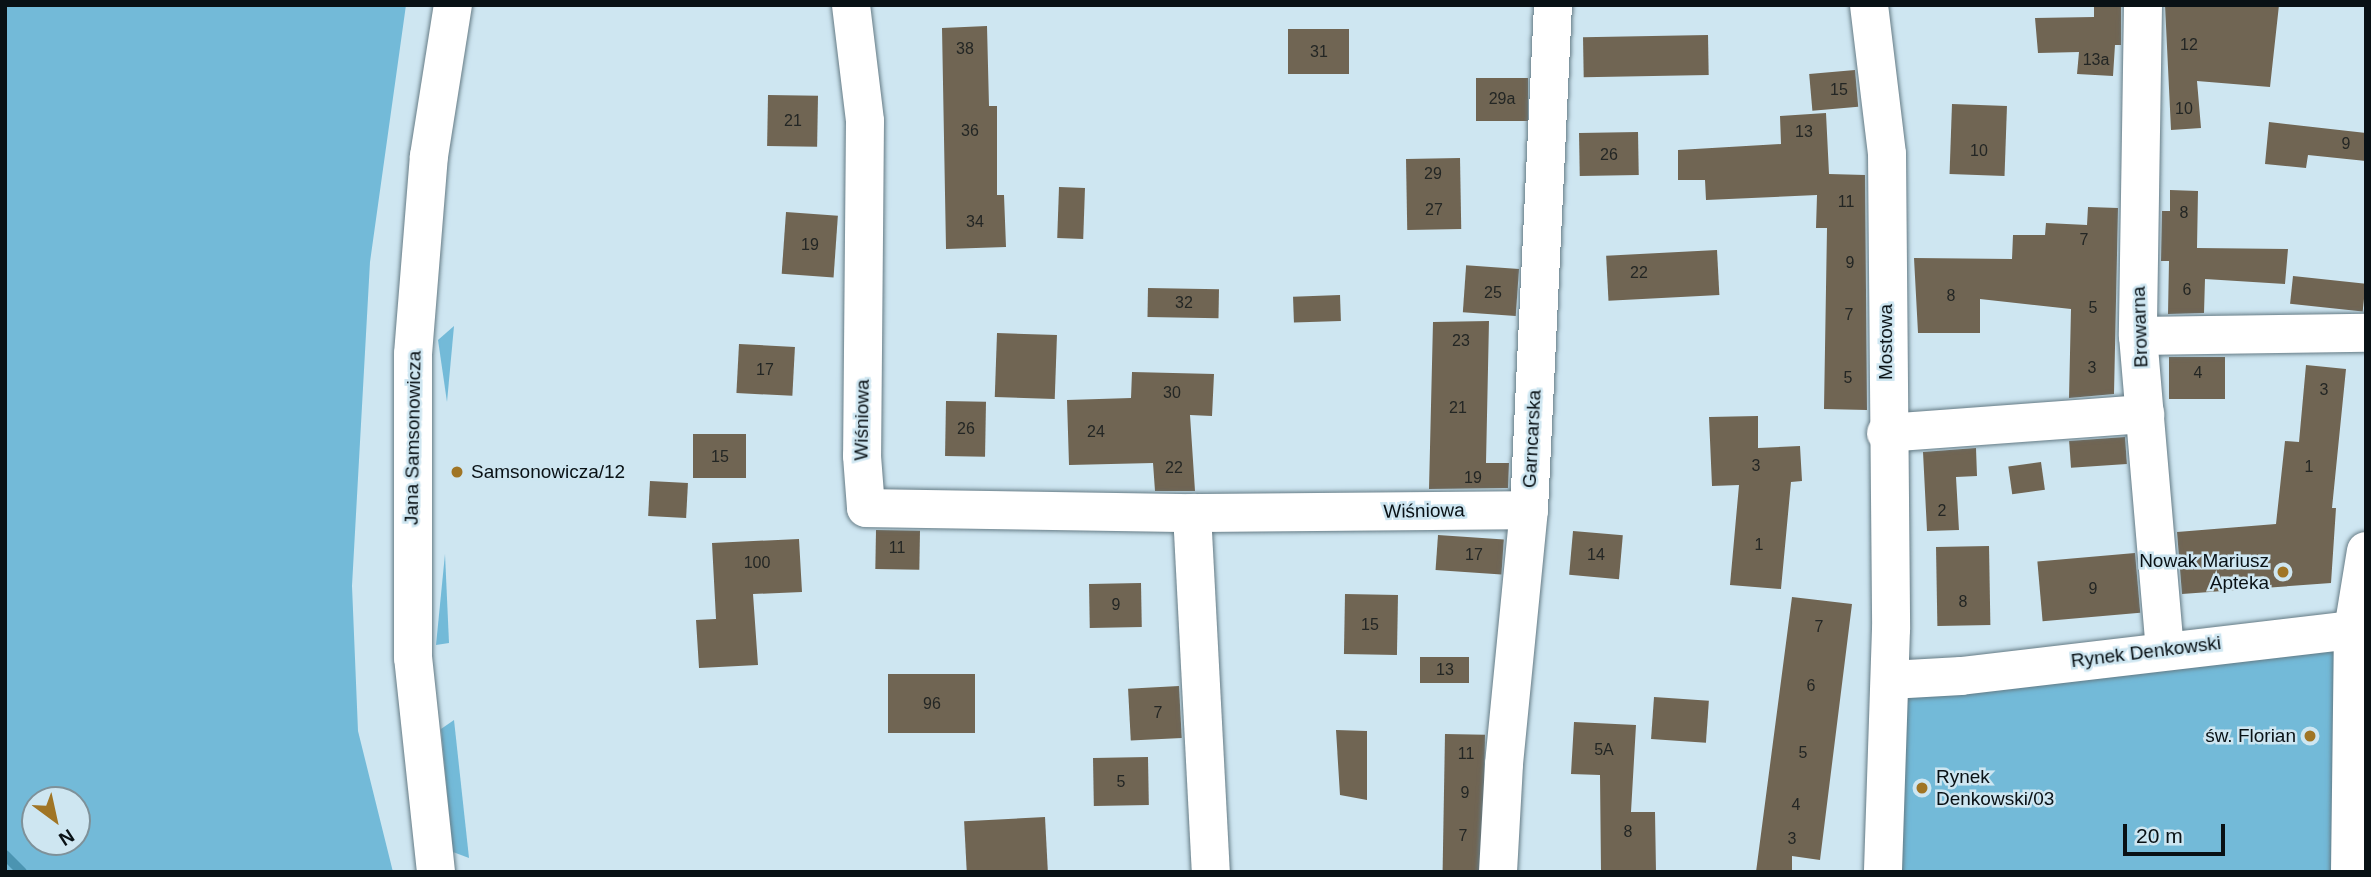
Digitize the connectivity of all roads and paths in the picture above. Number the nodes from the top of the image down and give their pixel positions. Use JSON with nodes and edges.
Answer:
{"nodes":[{"id":1,"x":453,"y":5,"type":"edge"},
{"id":2,"x":851,"y":5,"type":"edge"},
{"id":3,"x":1553,"y":5,"type":"edge"},
{"id":4,"x":1868,"y":5,"type":"edge"},
{"id":5,"x":2143,"y":5,"type":"edge"},
{"id":6,"x":2366,"y":333,"type":"edge"},
{"id":7,"x":2138,"y":337,"type":"junction"},
{"id":8,"x":2145,"y":414,"type":"junction"},
{"id":9,"x":1886,"y":433,"type":"junction"},
{"id":10,"x":1529,"y":510,"type":"junction"},
{"id":11,"x":1192,"y":513,"type":"junction"},
{"id":12,"x":2365,"y":570,"type":"edge"},
{"id":13,"x":2353,"y":630,"type":"junction"},
{"id":14,"x":2165,"y":648,"type":"junction"},
{"id":15,"x":1890,"y":680,"type":"junction"},
{"id":16,"x":436,"y":872,"type":"edge"},
{"id":17,"x":1212,"y":872,"type":"edge"},
{"id":18,"x":1498,"y":872,"type":"edge"},
{"id":19,"x":1884,"y":872,"type":"edge"},
{"id":20,"x":2350,"y":872,"type":"edge"}],
"edges":[{"from":1,"to":16,"type":"street","name":"Jana Samsonowicza"},
{"from":2,"to":11,"type":"street","name":"Wiśniowa"},
{"from":3,"to":10,"type":"street","name":"Garncarska"},
{"from":4,"to":9,"type":"street","name":"Mostowa"},
{"from":5,"to":7,"type":"street","name":"Browarna"},
{"from":6,"to":7,"type":"street"},
{"from":7,"to":8,"type":"street","name":"Browarna"},
{"from":8,"to":9,"type":"street"},
{"from":8,"to":14,"type":"street","name":"Browarna"},
{"from":9,"to":15,"type":"street","name":"Mostowa"},
{"from":10,"to":11,"type":"street","name":"Wiśniowa"},
{"from":10,"to":18,"type":"street","name":"Garncarska"},
{"from":11,"to":17,"type":"street"},
{"from":12,"to":13,"type":"street"},
{"from":13,"to":14,"type":"street","name":"Rynek Denkowski"},
{"from":13,"to":20,"type":"street"},
{"from":14,"to":15,"type":"street","name":"Rynek Denkowski"},
{"from":15,"to":19,"type":"street"}]}
